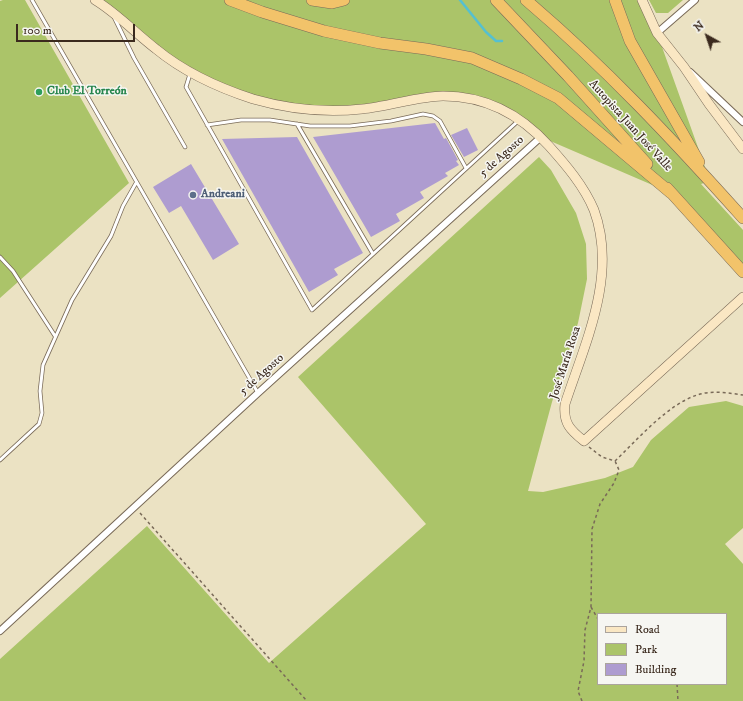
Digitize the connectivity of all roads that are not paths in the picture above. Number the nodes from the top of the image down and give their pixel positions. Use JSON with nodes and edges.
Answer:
{"nodes":[{"id":1,"x":32,"y":0,"type":"edge"},
{"id":2,"x":95,"y":0,"type":"edge"},
{"id":3,"x":230,"y":0,"type":"edge"},
{"id":4,"x":312,"y":0,"type":"edge"},
{"id":5,"x":344,"y":0,"type":"edge"},
{"id":6,"x":496,"y":0,"type":"edge"},
{"id":7,"x":526,"y":0,"type":"edge"},
{"id":8,"x":615,"y":0,"type":"edge"},
{"id":9,"x":642,"y":0,"type":"edge"},
{"id":10,"x":695,"y":0,"type":"edge"},
{"id":11,"x":110,"y":9,"type":"junction"},
{"id":12,"x":657,"y":33,"type":"junction"},
{"id":13,"x":684,"y":67,"type":"junction"},
{"id":14,"x":190,"y":72,"type":"junction"},
{"id":15,"x":520,"y":119,"type":"junction"},
{"id":16,"x":743,"y":122,"type":"edge"},
{"id":17,"x":207,"y":124,"type":"junction"},
{"id":18,"x":297,"y":124,"type":"junction"},
{"id":19,"x":541,"y":137,"type":"junction"},
{"id":20,"x":185,"y":147,"type":"dead end"},
{"id":21,"x":743,"y":149,"type":"edge"},
{"id":22,"x":466,"y":168,"type":"junction"},
{"id":23,"x":710,"y":181,"type":"junction"},
{"id":24,"x":136,"y":183,"type":"junction"},
{"id":25,"x":672,"y":193,"type":"junction"},
{"id":26,"x":743,"y":218,"type":"edge"},
{"id":27,"x":373,"y":254,"type":"junction"},
{"id":28,"x":0,"y":257,"type":"edge"},
{"id":29,"x":743,"y":272,"type":"edge"},
{"id":30,"x":742,"y":298,"type":"edge"},
{"id":31,"x":56,"y":336,"type":"junction"},
{"id":32,"x":258,"y":393,"type":"junction"},
{"id":33,"x":0,"y":460,"type":"edge"},
{"id":34,"x":0,"y":631,"type":"edge"}],
"edges":[{"from":1,"to":24,"type":"lane"},
{"from":2,"to":11,"type":"main road","name":"José María Rosa"},
{"from":3,"to":25,"type":"highway"},
{"from":4,"to":5,"type":"highway"},
{"from":6,"to":25,"type":"highway","name":"Autopista Juan José Valle"},
{"from":7,"to":23,"type":"highway","name":"Autopista Juan José Valle"},
{"from":8,"to":23,"type":"highway"},
{"from":9,"to":12,"type":"main road"},
{"from":10,"to":12,"type":"street"},
{"from":11,"to":14,"type":"main road","name":"José María Rosa"},
{"from":11,"to":20,"type":"lane"},
{"from":12,"to":13,"type":"main road"},
{"from":13,"to":16,"type":"street"},
{"from":13,"to":21,"type":"main road"},
{"from":14,"to":15,"type":"main road","name":"José María Rosa"},
{"from":14,"to":17,"type":"lane"},
{"from":15,"to":19,"type":"main road","name":"José María Rosa"},
{"from":15,"to":22,"type":"lane"},
{"from":17,"to":18,"type":"lane"},
{"from":17,"to":27,"type":"lane"},
{"from":18,"to":22,"type":"lane"},
{"from":18,"to":27,"type":"lane"},
{"from":19,"to":30,"type":"main road","name":"José María Rosa"},
{"from":19,"to":32,"type":"street","name":"5 de Agosto"},
{"from":22,"to":27,"type":"lane"},
{"from":23,"to":26,"type":"highway","name":"Autopista Juan José Valle"},
{"from":24,"to":31,"type":"lane"},
{"from":24,"to":32,"type":"lane"},
{"from":25,"to":29,"type":"highway","name":"Autopista Juan José Valle"},
{"from":28,"to":31,"type":"lane"},
{"from":31,"to":33,"type":"lane"},
{"from":32,"to":34,"type":"street","name":"5 de Agosto"}]}
